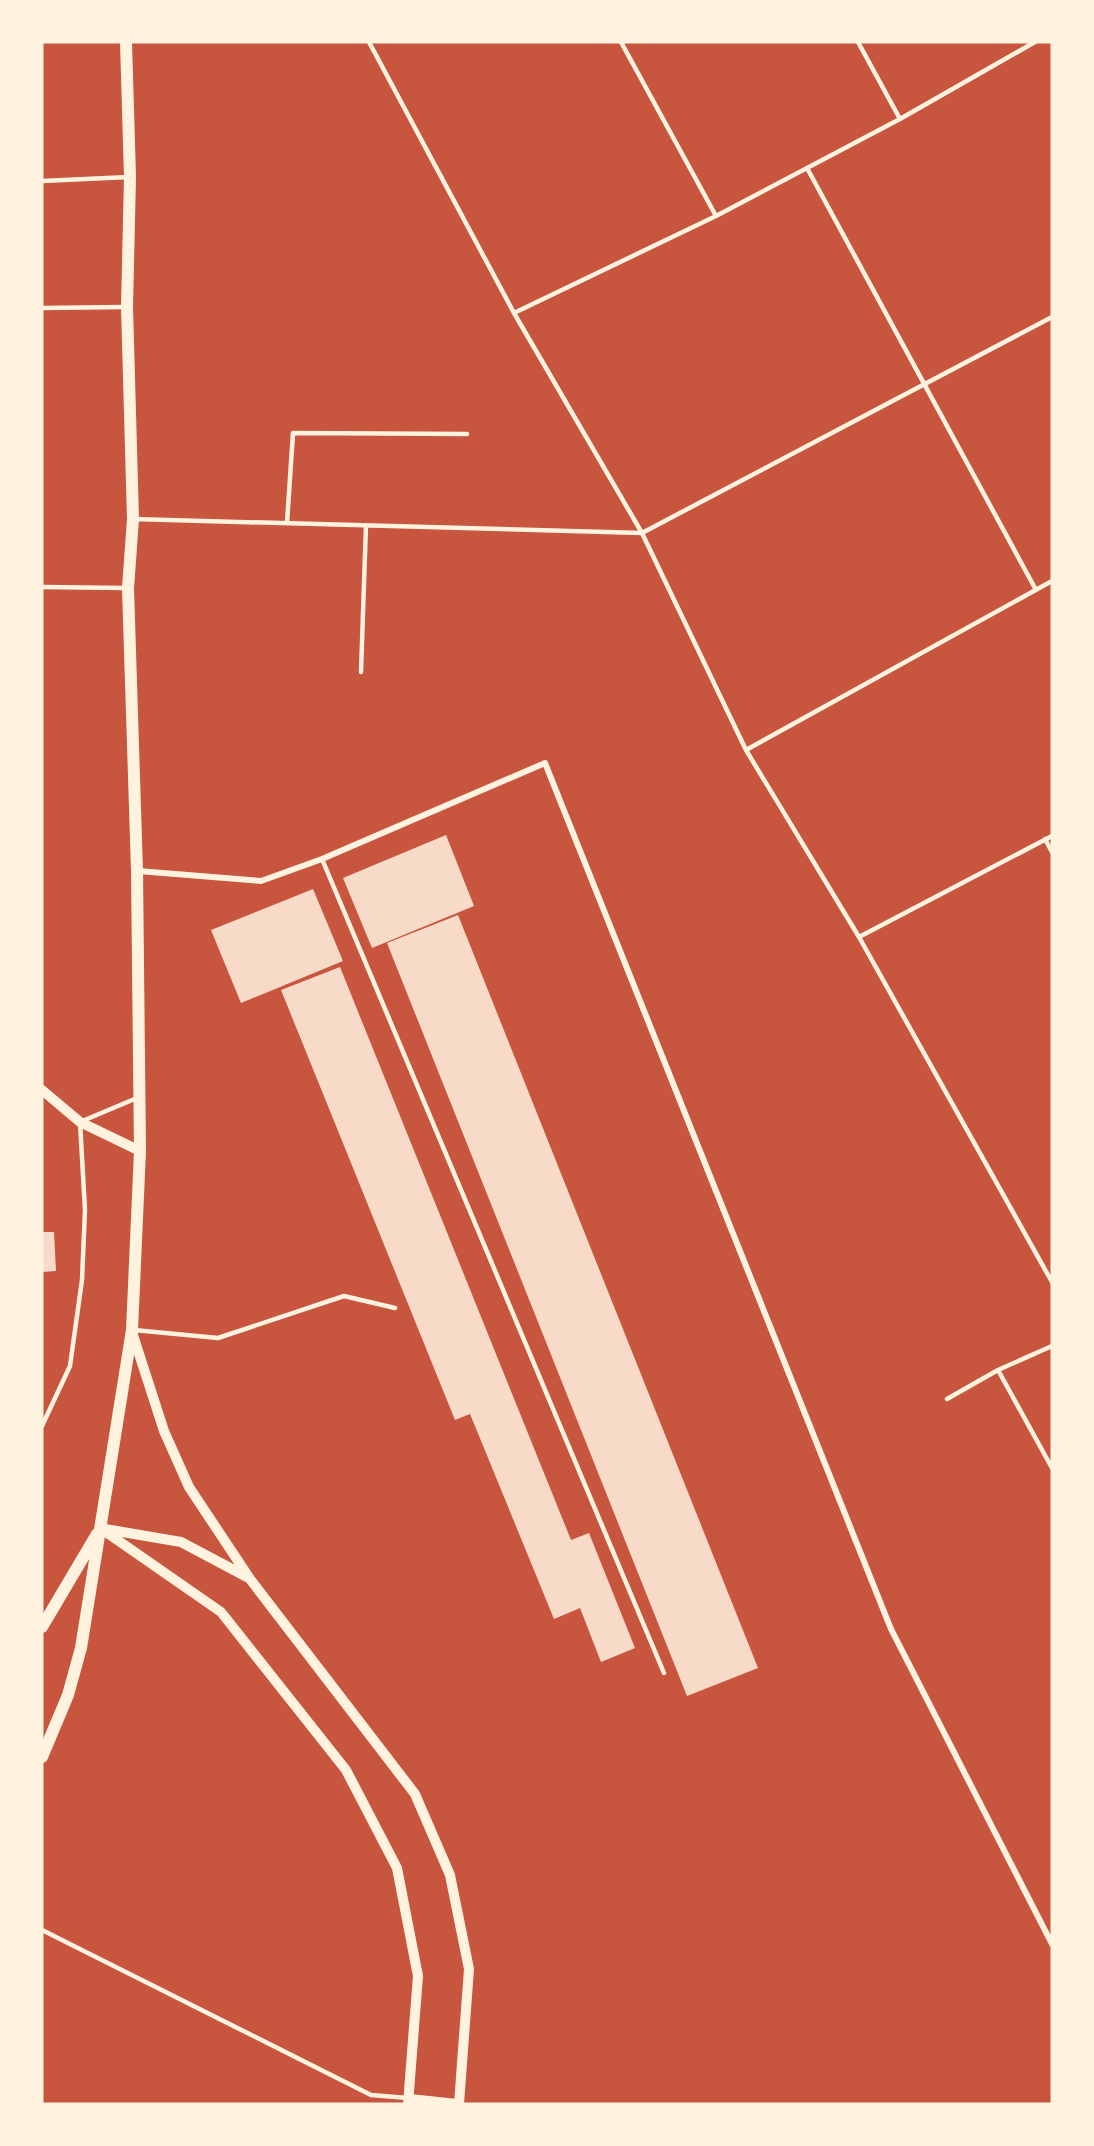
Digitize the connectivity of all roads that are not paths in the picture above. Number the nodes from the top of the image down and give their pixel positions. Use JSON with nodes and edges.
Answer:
{"nodes":[{"id":1,"x":126,"y":42,"type":"edge"},
{"id":2,"x":369,"y":42,"type":"edge"},
{"id":3,"x":621,"y":42,"type":"edge"},
{"id":4,"x":858,"y":42,"type":"edge"},
{"id":5,"x":1035,"y":42,"type":"edge"},
{"id":6,"x":900,"y":118,"type":"junction"},
{"id":7,"x":807,"y":168,"type":"junction"},
{"id":8,"x":130,"y":177,"type":"junction"},
{"id":9,"x":42,"y":181,"type":"edge"},
{"id":10,"x":716,"y":216,"type":"junction"},
{"id":11,"x":127,"y":307,"type":"junction"},
{"id":12,"x":42,"y":308,"type":"edge"},
{"id":13,"x":514,"y":313,"type":"junction"},
{"id":14,"x":1052,"y":317,"type":"edge"},
{"id":15,"x":923,"y":385,"type":"junction"},
{"id":16,"x":468,"y":434,"type":"dead end"},
{"id":17,"x":133,"y":519,"type":"junction"},
{"id":18,"x":287,"y":523,"type":"junction"},
{"id":19,"x":366,"y":525,"type":"junction"},
{"id":20,"x":642,"y":533,"type":"junction"},
{"id":21,"x":1052,"y":581,"type":"edge"},
{"id":22,"x":42,"y":586,"type":"edge"},
{"id":23,"x":128,"y":588,"type":"junction"},
{"id":24,"x":1036,"y":590,"type":"junction"},
{"id":25,"x":361,"y":672,"type":"dead end"},
{"id":26,"x":746,"y":750,"type":"junction"},
{"id":27,"x":1052,"y":836,"type":"edge"},
{"id":28,"x":1045,"y":839,"type":"junction"},
{"id":29,"x":1052,"y":852,"type":"edge"},
{"id":30,"x":322,"y":859,"type":"junction"},
{"id":31,"x":137,"y":871,"type":"junction"},
{"id":32,"x":859,"y":937,"type":"junction"},
{"id":33,"x":42,"y":1090,"type":"edge"},
{"id":34,"x":140,"y":1097,"type":"junction"},
{"id":35,"x":80,"y":1122,"type":"junction"},
{"id":36,"x":140,"y":1151,"type":"junction"},
{"id":37,"x":1052,"y":1281,"type":"edge"},
{"id":38,"x":395,"y":1308,"type":"dead end"},
{"id":39,"x":132,"y":1330,"type":"junction"},
{"id":40,"x":1052,"y":1346,"type":"edge"},
{"id":41,"x":998,"y":1370,"type":"junction"},
{"id":42,"x":947,"y":1399,"type":"dead end"},
{"id":43,"x":42,"y":1426,"type":"edge"},
{"id":44,"x":1052,"y":1468,"type":"edge"},
{"id":45,"x":100,"y":1528,"type":"junction"},
{"id":46,"x":250,"y":1579,"type":"junction"},
{"id":47,"x":42,"y":1627,"type":"edge"},
{"id":48,"x":664,"y":1673,"type":"dead end"},
{"id":49,"x":42,"y":1757,"type":"edge"},
{"id":50,"x":42,"y":1930,"type":"edge"},
{"id":51,"x":1052,"y":1944,"type":"edge"},
{"id":52,"x":409,"y":2101,"type":"edge"},
{"id":53,"x":458,"y":2104,"type":"edge"}],
"edges":[{"from":1,"to":8,"type":"main road"},
{"from":2,"to":13,"type":"lane"},
{"from":3,"to":10,"type":"lane"},
{"from":4,"to":6,"type":"lane"},
{"from":5,"to":6,"type":"lane"},
{"from":6,"to":7,"type":"lane"},
{"from":7,"to":10,"type":"lane"},
{"from":7,"to":15,"type":"lane"},
{"from":8,"to":9,"type":"lane"},
{"from":8,"to":11,"type":"main road"},
{"from":10,"to":13,"type":"lane"},
{"from":11,"to":12,"type":"lane"},
{"from":11,"to":17,"type":"main road"},
{"from":13,"to":20,"type":"lane"},
{"from":14,"to":15,"type":"lane"},
{"from":15,"to":20,"type":"lane"},
{"from":15,"to":24,"type":"lane"},
{"from":16,"to":18,"type":"lane"},
{"from":17,"to":18,"type":"lane"},
{"from":17,"to":23,"type":"main road"},
{"from":18,"to":19,"type":"lane"},
{"from":19,"to":20,"type":"lane"},
{"from":19,"to":25,"type":"lane"},
{"from":20,"to":26,"type":"lane"},
{"from":21,"to":24,"type":"lane"},
{"from":22,"to":23,"type":"lane"},
{"from":23,"to":31,"type":"main road"},
{"from":24,"to":26,"type":"lane"},
{"from":26,"to":32,"type":"lane"},
{"from":27,"to":28,"type":"lane"},
{"from":28,"to":29,"type":"lane"},
{"from":28,"to":32,"type":"lane"},
{"from":30,"to":31,"type":"street"},
{"from":30,"to":48,"type":"lane"},
{"from":30,"to":51,"type":"street"},
{"from":31,"to":34,"type":"main road"},
{"from":32,"to":37,"type":"lane"},
{"from":33,"to":35,"type":"street"},
{"from":34,"to":35,"type":"lane"},
{"from":34,"to":36,"type":"main road"},
{"from":35,"to":36,"type":"street"},
{"from":35,"to":43,"type":"lane"},
{"from":36,"to":39,"type":"main road"},
{"from":38,"to":39,"type":"lane"},
{"from":39,"to":45,"type":"main road"},
{"from":39,"to":46,"type":"street"},
{"from":40,"to":41,"type":"lane"},
{"from":41,"to":42,"type":"lane"},
{"from":41,"to":44,"type":"lane"},
{"from":45,"to":46,"type":"street"},
{"from":45,"to":47,"type":"main road"},
{"from":45,"to":49,"type":"main road"},
{"from":45,"to":52,"type":"street"},
{"from":46,"to":53,"type":"street"},
{"from":50,"to":52,"type":"lane"},
{"from":52,"to":53,"type":"street"}]}
